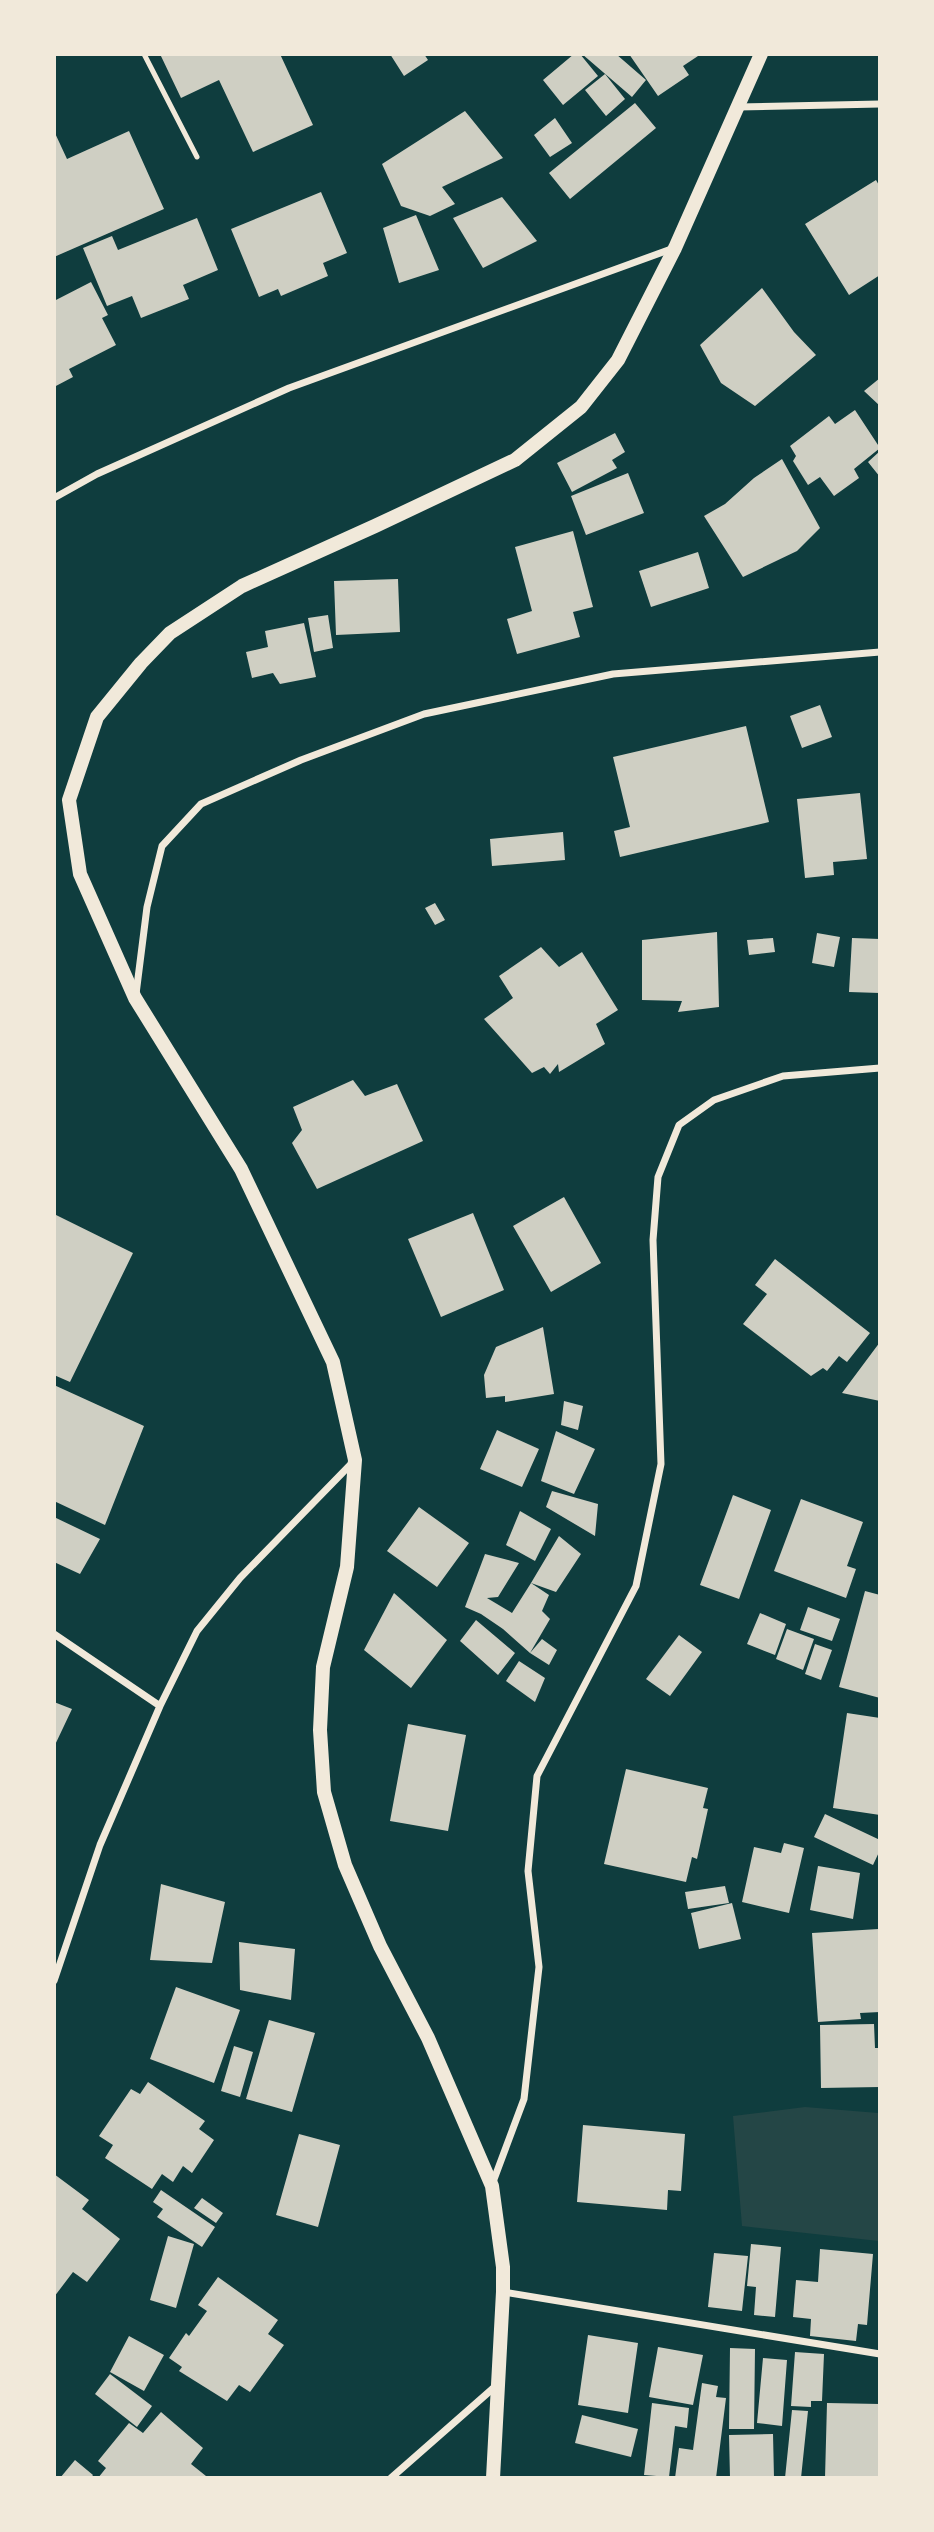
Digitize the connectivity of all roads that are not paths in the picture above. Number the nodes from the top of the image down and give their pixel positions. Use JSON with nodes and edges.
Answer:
{"nodes":[{"id":1,"x":144,"y":54,"type":"edge"},
{"id":2,"x":761,"y":54,"type":"edge"},
{"id":3,"x":880,"y":104,"type":"edge"},
{"id":4,"x":738,"y":107,"type":"junction"},
{"id":5,"x":197,"y":157,"type":"dead end"},
{"id":6,"x":675,"y":247,"type":"junction"},
{"id":7,"x":54,"y":498,"type":"edge"},
{"id":8,"x":880,"y":652,"type":"edge"},
{"id":9,"x":135,"y":998,"type":"junction"},
{"id":10,"x":880,"y":1068,"type":"edge"},
{"id":11,"x":355,"y":1460,"type":"junction"},
{"id":12,"x":54,"y":1634,"type":"edge"},
{"id":13,"x":160,"y":1706,"type":"junction"},
{"id":14,"x":54,"y":1981,"type":"edge"},
{"id":15,"x":492,"y":2186,"type":"junction"},
{"id":16,"x":503,"y":2292,"type":"junction"},
{"id":17,"x":880,"y":2354,"type":"edge"},
{"id":18,"x":498,"y":2384,"type":"junction"},
{"id":19,"x":391,"y":2478,"type":"edge"},
{"id":20,"x":493,"y":2478,"type":"edge"}],
"edges":[{"from":1,"to":5,"type":"lane"},
{"from":2,"to":4,"type":"main road"},
{"from":3,"to":4,"type":"street"},
{"from":4,"to":6,"type":"main road"},
{"from":6,"to":7,"type":"street"},
{"from":6,"to":9,"type":"main road"},
{"from":8,"to":9,"type":"street"},
{"from":9,"to":11,"type":"main road"},
{"from":10,"to":15,"type":"street"},
{"from":11,"to":13,"type":"street"},
{"from":11,"to":15,"type":"main road"},
{"from":12,"to":13,"type":"street"},
{"from":13,"to":14,"type":"street"},
{"from":15,"to":16,"type":"main road"},
{"from":16,"to":17,"type":"street"},
{"from":16,"to":18,"type":"main road"},
{"from":18,"to":19,"type":"street"},
{"from":18,"to":20,"type":"main road"}]}
